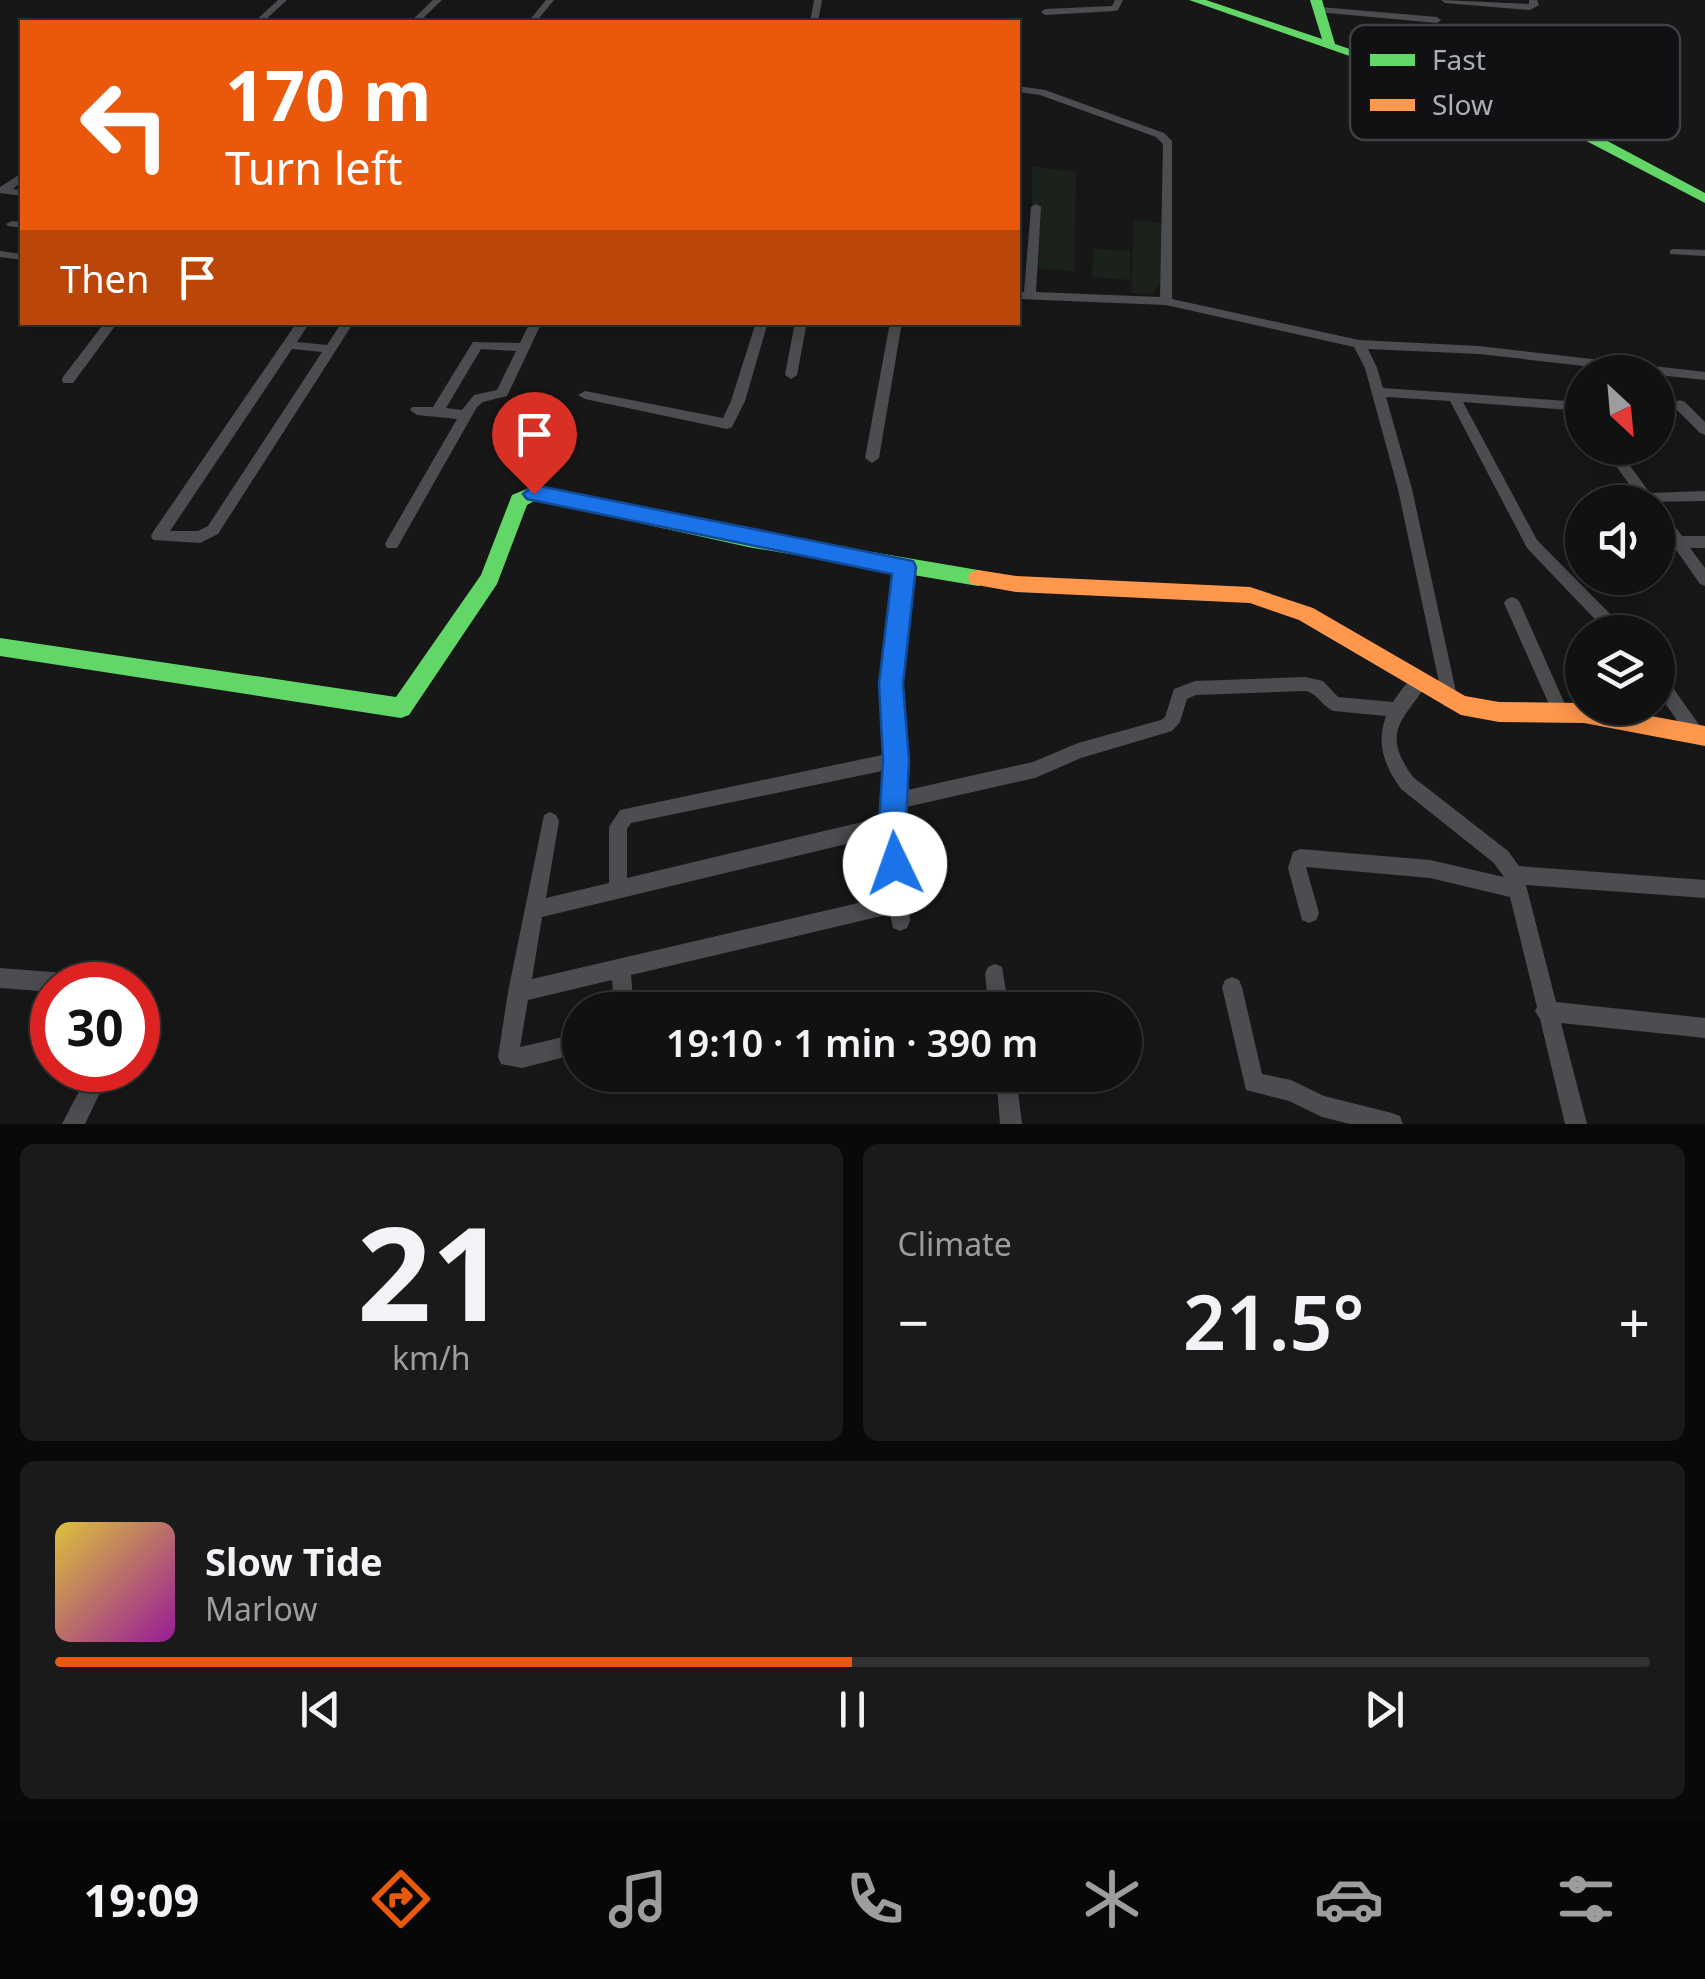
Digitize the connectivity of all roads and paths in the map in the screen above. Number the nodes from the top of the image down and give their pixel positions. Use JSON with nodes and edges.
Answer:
{"nodes":[{"id":1,"x":283,"y":0,"type":"edge"},
{"id":2,"x":438,"y":0,"type":"edge"},
{"id":3,"x":550,"y":0,"type":"edge"},
{"id":4,"x":1119,"y":0,"type":"edge"},
{"id":5,"x":1195,"y":0,"type":"edge"},
{"id":6,"x":1208,"y":0,"type":"edge"},
{"id":7,"x":1446,"y":0,"type":"edge"},
{"id":8,"x":1534,"y":0,"type":"edge"},
{"id":9,"x":1318,"y":5,"type":"edge"},
{"id":10,"x":1045,"y":12,"type":"dead end"},
{"id":11,"x":260,"y":20,"type":"edge"},
{"id":12,"x":416,"y":20,"type":"edge"},
{"id":13,"x":534,"y":20,"type":"edge"},
{"id":14,"x":1437,"y":20,"type":"dead end"},
{"id":15,"x":1330,"y":43,"type":"junction"},
{"id":16,"x":1350,"y":50,"type":"edge"},
{"id":17,"x":1350,"y":50,"type":"edge"},
{"id":18,"x":1020,"y":88,"type":"edge"},
{"id":19,"x":1596,"y":140,"type":"edge"},
{"id":20,"x":1609,"y":140,"type":"edge"},
{"id":21,"x":1705,"y":196,"type":"edge"},
{"id":22,"x":1036,"y":207,"type":"dead end"},
{"id":23,"x":1674,"y":252,"type":"dead end"},
{"id":24,"x":1705,"y":253,"type":"edge"},
{"id":25,"x":1024,"y":295,"type":"edge"},
{"id":26,"x":1166,"y":301,"type":"junction"},
{"id":27,"x":110,"y":325,"type":"edge"},
{"id":28,"x":302,"y":325,"type":"edge"},
{"id":29,"x":346,"y":325,"type":"edge"},
{"id":30,"x":535,"y":325,"type":"edge"},
{"id":31,"x":761,"y":325,"type":"edge"},
{"id":32,"x":800,"y":325,"type":"edge"},
{"id":33,"x":895,"y":325,"type":"edge"},
{"id":34,"x":1359,"y":344,"type":"junction"},
{"id":35,"x":288,"y":345,"type":"junction"},
{"id":36,"x":525,"y":347,"type":"junction"},
{"id":37,"x":331,"y":348,"type":"junction"},
{"id":38,"x":791,"y":375,"type":"dead end"},
{"id":39,"x":1705,"y":376,"type":"edge"},
{"id":40,"x":68,"y":380,"type":"dead end"},
{"id":41,"x":1376,"y":392,"type":"junction"},
{"id":42,"x":585,"y":395,"type":"dead end"},
{"id":43,"x":1454,"y":397,"type":"junction"},
{"id":44,"x":1680,"y":404,"type":"dead end"},
{"id":45,"x":1565,"y":405,"type":"edge"},
{"id":46,"x":417,"y":410,"type":"dead end"},
{"id":47,"x":437,"y":412,"type":"junction"},
{"id":48,"x":466,"y":415,"type":"junction"},
{"id":49,"x":1705,"y":430,"type":"edge"},
{"id":50,"x":872,"y":458,"type":"dead end"},
{"id":51,"x":1705,"y":496,"type":"edge"},
{"id":52,"x":1675,"y":498,"type":"edge"},
{"id":53,"x":1675,"y":538,"type":"edge"},
{"id":54,"x":1678,"y":542,"type":"junction"},
{"id":55,"x":1705,"y":542,"type":"edge"},
{"id":56,"x":392,"y":544,"type":"dead end"},
{"id":57,"x":905,"y":567,"type":"junction"},
{"id":58,"x":1705,"y":580,"type":"edge"},
{"id":59,"x":1512,"y":604,"type":"dead end"},
{"id":60,"x":1601,"y":615,"type":"edge"},
{"id":61,"x":0,"y":647,"type":"edge"},
{"id":62,"x":1420,"y":682,"type":"junction"},
{"id":63,"x":1450,"y":701,"type":"junction"},
{"id":64,"x":1675,"y":702,"type":"edge"},
{"id":65,"x":1394,"y":709,"type":"junction"},
{"id":66,"x":1560,"y":712,"type":"junction"},
{"id":67,"x":1701,"y":735,"type":"edge"},
{"id":68,"x":896,"y":760,"type":"junction"},
{"id":69,"x":893,"y":802,"type":"junction"},
{"id":70,"x":550,"y":821,"type":"dead end"},
{"id":71,"x":892,"y":824,"type":"junction"},
{"id":72,"x":1516,"y":882,"type":"junction"},
{"id":73,"x":1705,"y":888,"type":"edge"},
{"id":74,"x":618,"y":890,"type":"junction"},
{"id":75,"x":534,"y":910,"type":"junction"},
{"id":76,"x":1309,"y":913,"type":"dead end"},
{"id":77,"x":622,"y":967,"type":"junction"},
{"id":78,"x":995,"y":974,"type":"dead end"},
{"id":79,"x":0,"y":978,"type":"edge"},
{"id":80,"x":30,"y":980,"type":"edge"},
{"id":81,"x":1232,"y":987,"type":"dead end"},
{"id":82,"x":518,"y":992,"type":"junction"},
{"id":83,"x":623,"y":992,"type":"edge"},
{"id":84,"x":997,"y":992,"type":"edge"},
{"id":85,"x":1545,"y":1011,"type":"junction"},
{"id":86,"x":1705,"y":1028,"type":"edge"},
{"id":87,"x":562,"y":1047,"type":"edge"},
{"id":88,"x":90,"y":1092,"type":"edge"},
{"id":89,"x":1008,"y":1092,"type":"edge"},
{"id":90,"x":73,"y":1124,"type":"edge"},
{"id":91,"x":1011,"y":1124,"type":"edge"},
{"id":92,"x":1392,"y":1124,"type":"edge"},
{"id":93,"x":1576,"y":1124,"type":"edge"}],
"edges":[{"from":1,"to":11,"type":"street"},
{"from":2,"to":12,"type":"street"},
{"from":3,"to":13,"type":"street"},
{"from":4,"to":10,"type":"street"},
{"from":5,"to":15,"type":"street"},
{"from":6,"to":15,"type":"street"},
{"from":7,"to":8,"type":"street"},
{"from":9,"to":14,"type":"street"},
{"from":9,"to":15,"type":"street"},
{"from":15,"to":16,"type":"street"},
{"from":15,"to":17,"type":"street"},
{"from":18,"to":26,"type":"street"},
{"from":19,"to":21,"type":"street"},
{"from":20,"to":21,"type":"street"},
{"from":22,"to":25,"type":"street"},
{"from":23,"to":24,"type":"street"},
{"from":25,"to":26,"type":"street"},
{"from":26,"to":34,"type":"street"},
{"from":27,"to":40,"type":"street"},
{"from":28,"to":35,"type":"street"},
{"from":29,"to":37,"type":"street"},
{"from":30,"to":36,"type":"street"},
{"from":31,"to":42,"type":"street"},
{"from":32,"to":38,"type":"street"},
{"from":33,"to":50,"type":"street"},
{"from":34,"to":39,"type":"street"},
{"from":34,"to":41,"type":"street"},
{"from":35,"to":37,"type":"street"},
{"from":35,"to":37,"type":"street"},
{"from":36,"to":47,"type":"street"},
{"from":36,"to":48,"type":"street"},
{"from":41,"to":43,"type":"street"},
{"from":41,"to":63,"type":"street"},
{"from":43,"to":45,"type":"street"},
{"from":43,"to":60,"type":"street"},
{"from":44,"to":49,"type":"street"},
{"from":46,"to":47,"type":"street"},
{"from":47,"to":48,"type":"street"},
{"from":48,"to":56,"type":"street"},
{"from":51,"to":52,"type":"street"},
{"from":53,"to":54,"type":"street"},
{"from":54,"to":55,"type":"street"},
{"from":54,"to":58,"type":"street"},
{"from":57,"to":61,"type":"street"},
{"from":57,"to":62,"type":"street"},
{"from":57,"to":68,"type":"street"},
{"from":59,"to":66,"type":"street"},
{"from":62,"to":63,"type":"street"},
{"from":62,"to":65,"type":"street"},
{"from":63,"to":66,"type":"street"},
{"from":64,"to":67,"type":"street"},
{"from":65,"to":69,"type":"street"},
{"from":65,"to":72,"type":"street"},
{"from":66,"to":67,"type":"street"},
{"from":68,"to":69,"type":"street"},
{"from":68,"to":74,"type":"street"},
{"from":69,"to":71,"type":"street"},
{"from":70,"to":75,"type":"street"},
{"from":71,"to":74,"type":"street"},
{"from":71,"to":77,"type":"street"},
{"from":72,"to":73,"type":"street"},
{"from":72,"to":76,"type":"street"},
{"from":72,"to":85,"type":"street"},
{"from":74,"to":75,"type":"street"},
{"from":75,"to":82,"type":"street"},
{"from":77,"to":82,"type":"street"},
{"from":77,"to":83,"type":"street"},
{"from":78,"to":84,"type":"street"},
{"from":79,"to":80,"type":"street"},
{"from":81,"to":92,"type":"street"},
{"from":82,"to":87,"type":"street"},
{"from":85,"to":86,"type":"street"},
{"from":85,"to":93,"type":"street"},
{"from":88,"to":90,"type":"street"},
{"from":89,"to":91,"type":"street"}]}
